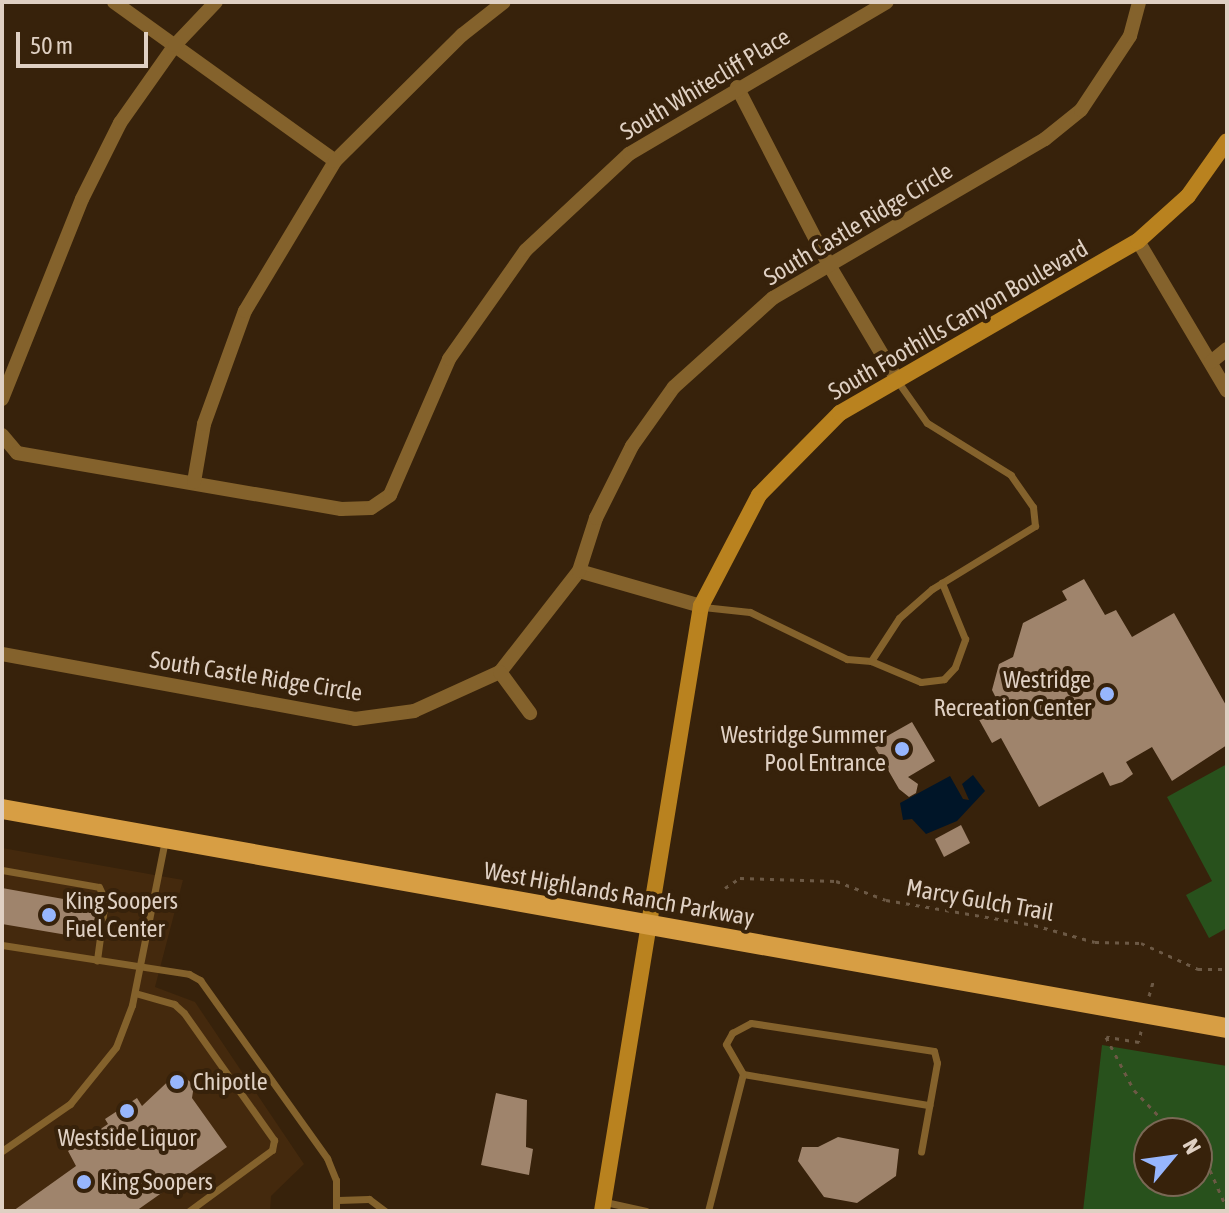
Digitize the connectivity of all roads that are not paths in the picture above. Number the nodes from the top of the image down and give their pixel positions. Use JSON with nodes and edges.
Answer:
{"nodes":[{"id":1,"x":114,"y":2,"type":"edge"},
{"id":2,"x":216,"y":2,"type":"edge"},
{"id":3,"x":504,"y":2,"type":"edge"},
{"id":4,"x":887,"y":2,"type":"edge"},
{"id":5,"x":1139,"y":2,"type":"edge"},
{"id":6,"x":175,"y":45,"type":"junction"},
{"id":7,"x":737,"y":87,"type":"junction"},
{"id":8,"x":1227,"y":141,"type":"edge"},
{"id":9,"x":335,"y":161,"type":"junction"},
{"id":10,"x":1138,"y":241,"type":"junction"},
{"id":11,"x":829,"y":265,"type":"junction"},
{"id":12,"x":1227,"y":349,"type":"edge"},
{"id":13,"x":1211,"y":362,"type":"junction"},
{"id":14,"x":896,"y":378,"type":"junction"},
{"id":15,"x":1227,"y":391,"type":"edge"},
{"id":16,"x":2,"y":399,"type":"edge"},
{"id":17,"x":2,"y":435,"type":"edge"},
{"id":18,"x":194,"y":482,"type":"junction"},
{"id":19,"x":579,"y":571,"type":"junction"},
{"id":20,"x":942,"y":583,"type":"junction"},
{"id":21,"x":701,"y":606,"type":"junction"},
{"id":22,"x":2,"y":654,"type":"edge"},
{"id":23,"x":871,"y":661,"type":"junction"},
{"id":24,"x":500,"y":672,"type":"junction"},
{"id":25,"x":530,"y":713,"type":"dead end"},
{"id":26,"x":2,"y":809,"type":"edge"},
{"id":27,"x":165,"y":838,"type":"junction"},
{"id":28,"x":2,"y":870,"type":"edge"},
{"id":29,"x":652,"y":926,"type":"junction"},
{"id":30,"x":2,"y":945,"type":"edge"},
{"id":31,"x":97,"y":960,"type":"junction"},
{"id":32,"x":140,"y":966,"type":"junction"},
{"id":33,"x":135,"y":993,"type":"junction"},
{"id":34,"x":1227,"y":1028,"type":"edge"},
{"id":35,"x":743,"y":1074,"type":"junction"},
{"id":36,"x":929,"y":1105,"type":"junction"},
{"id":37,"x":2,"y":1151,"type":"edge"},
{"id":38,"x":921,"y":1152,"type":"dead end"},
{"id":39,"x":338,"y":1200,"type":"junction"},
{"id":40,"x":602,"y":1206,"type":"edge"},
{"id":41,"x":189,"y":1211,"type":"edge"},
{"id":42,"x":336,"y":1211,"type":"edge"},
{"id":43,"x":385,"y":1211,"type":"edge"},
{"id":44,"x":646,"y":1211,"type":"edge"},
{"id":45,"x":708,"y":1211,"type":"edge"}],
"edges":[{"from":1,"to":6,"type":"street"},
{"from":2,"to":6,"type":"street"},
{"from":3,"to":9,"type":"street"},
{"from":4,"to":7,"type":"street","name":"South Whitecliff Place"},
{"from":5,"to":11,"type":"street","name":"South Castle Ridge Circle"},
{"from":6,"to":9,"type":"street"},
{"from":6,"to":16,"type":"street"},
{"from":7,"to":11,"type":"street"},
{"from":7,"to":18,"type":"street","name":"South Whitecliff Place"},
{"from":8,"to":10,"type":"street","name":"South Foothills Canyon Boulevard"},
{"from":9,"to":18,"type":"street"},
{"from":10,"to":13,"type":"street"},
{"from":10,"to":14,"type":"street","name":"South Foothills Canyon Boulevard"},
{"from":11,"to":14,"type":"street"},
{"from":11,"to":19,"type":"street","name":"South Castle Ridge Circle"},
{"from":12,"to":13,"type":"street"},
{"from":13,"to":15,"type":"street"},
{"from":14,"to":20,"type":"lane"},
{"from":14,"to":21,"type":"street","name":"South Foothills Canyon Boulevard"},
{"from":17,"to":18,"type":"street","name":"South Whitecliff Place"},
{"from":19,"to":21,"type":"street"},
{"from":19,"to":24,"type":"street","name":"South Castle Ridge Circle"},
{"from":20,"to":23,"type":"lane"},
{"from":20,"to":23,"type":"lane"},
{"from":21,"to":23,"type":"lane"},
{"from":21,"to":29,"type":"street","name":"South Foothills Canyon Boulevard"},
{"from":22,"to":24,"type":"street","name":"South Castle Ridge Circle"},
{"from":24,"to":25,"type":"street"},
{"from":26,"to":27,"type":"main road","name":"West Highlands Ranch Parkway"},
{"from":27,"to":29,"type":"main road","name":"West Highlands Ranch Parkway"},
{"from":27,"to":32,"type":"lane"},
{"from":28,"to":31,"type":"lane"},
{"from":29,"to":34,"type":"main road","name":"West Highlands Ranch Parkway"},
{"from":29,"to":40,"type":"street","name":"South Foothills Canyon Boulevard"},
{"from":30,"to":31,"type":"lane"},
{"from":31,"to":32,"type":"lane"},
{"from":32,"to":33,"type":"lane"},
{"from":32,"to":39,"type":"lane"},
{"from":33,"to":37,"type":"lane"},
{"from":33,"to":41,"type":"lane"},
{"from":35,"to":36,"type":"lane"},
{"from":35,"to":36,"type":"lane"},
{"from":35,"to":45,"type":"lane"},
{"from":36,"to":38,"type":"lane"},
{"from":39,"to":42,"type":"lane"},
{"from":39,"to":43,"type":"lane"},
{"from":40,"to":44,"type":"lane"}]}
